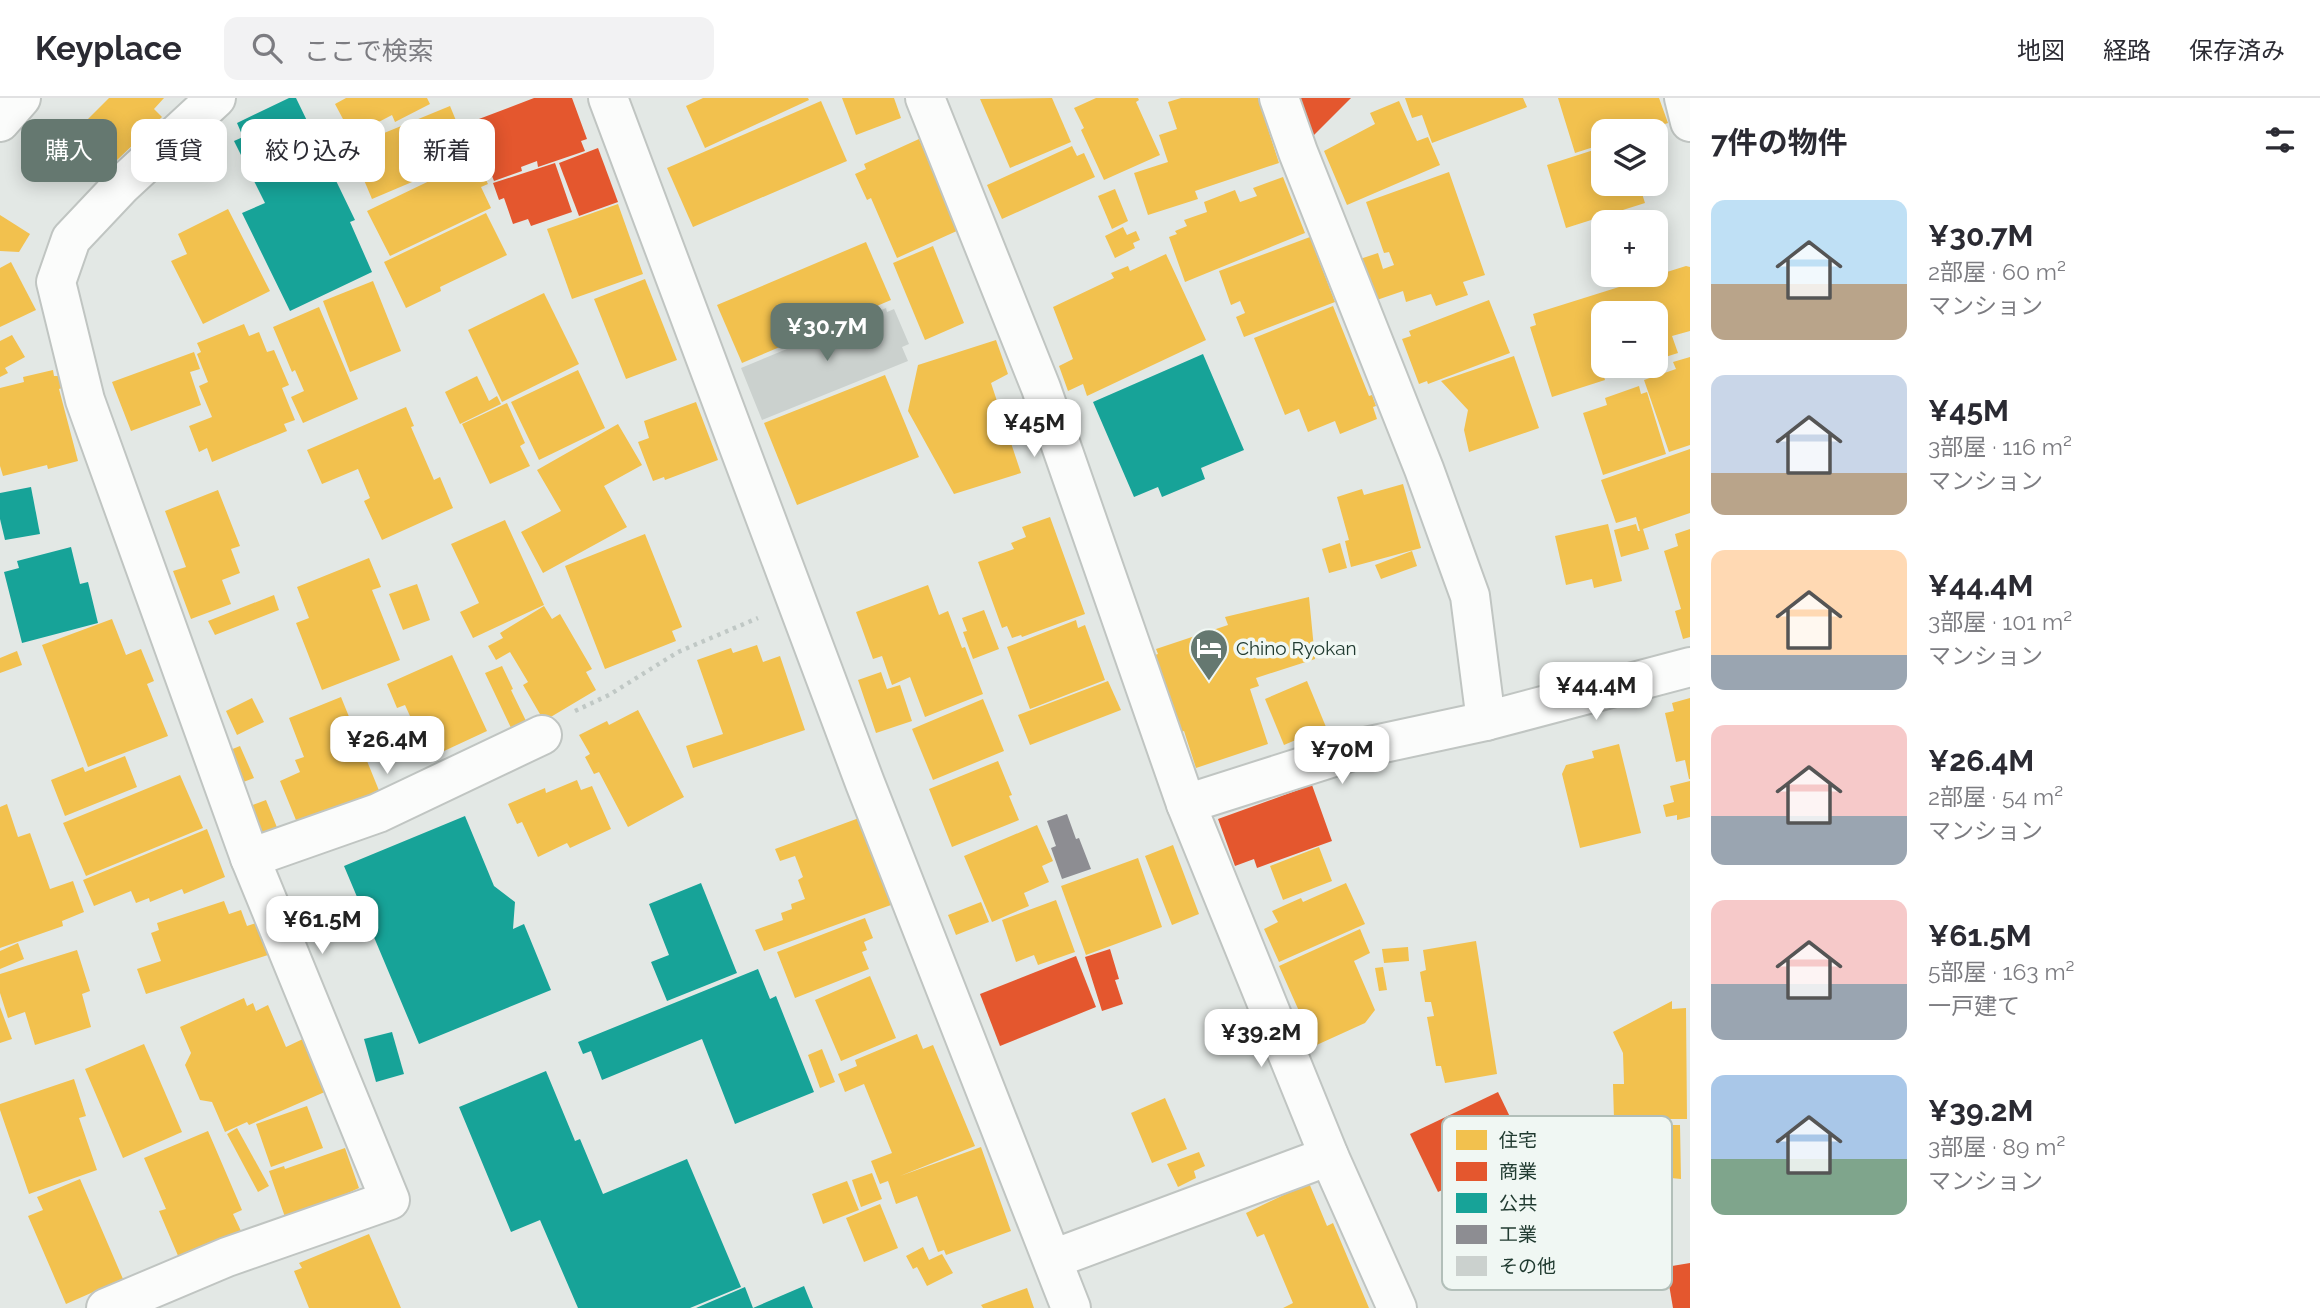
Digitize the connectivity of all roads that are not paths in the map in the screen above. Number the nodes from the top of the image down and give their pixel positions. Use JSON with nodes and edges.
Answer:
{"nodes":[{"id":1,"x":22,"y":98,"type":"edge"},
{"id":2,"x":216,"y":98,"type":"edge"},
{"id":3,"x":608,"y":98,"type":"edge"},
{"id":4,"x":925,"y":98,"type":"edge"},
{"id":5,"x":1279,"y":98,"type":"edge"},
{"id":6,"x":1684,"y":98,"type":"edge"},
{"id":7,"x":0,"y":122,"type":"edge"},
{"id":8,"x":1690,"y":122,"type":"edge"},
{"id":9,"x":1690,"y":667,"type":"edge"},
{"id":10,"x":1486,"y":721,"type":"junction"},
{"id":11,"x":542,"y":735,"type":"road end"},
{"id":12,"x":1186,"y":804,"type":"junction"},
{"id":13,"x":250,"y":858,"type":"junction"},
{"id":14,"x":1329,"y":1156,"type":"junction"},
{"id":15,"x":1053,"y":1259,"type":"junction"},
{"id":16,"x":106,"y":1308,"type":"edge"},
{"id":17,"x":1071,"y":1308,"type":"edge"},
{"id":18,"x":1397,"y":1308,"type":"edge"}],
"edges":[{"from":1,"to":7,"type":"street"},
{"from":2,"to":13,"type":"street"},
{"from":3,"to":15,"type":"street"},
{"from":4,"to":12,"type":"street"},
{"from":5,"to":10,"type":"street"},
{"from":6,"to":8,"type":"street"},
{"from":9,"to":10,"type":"street"},
{"from":10,"to":12,"type":"street"},
{"from":11,"to":13,"type":"street"},
{"from":12,"to":14,"type":"street"},
{"from":13,"to":16,"type":"street"},
{"from":14,"to":15,"type":"street"},
{"from":14,"to":18,"type":"street"},
{"from":15,"to":17,"type":"street"}]}
